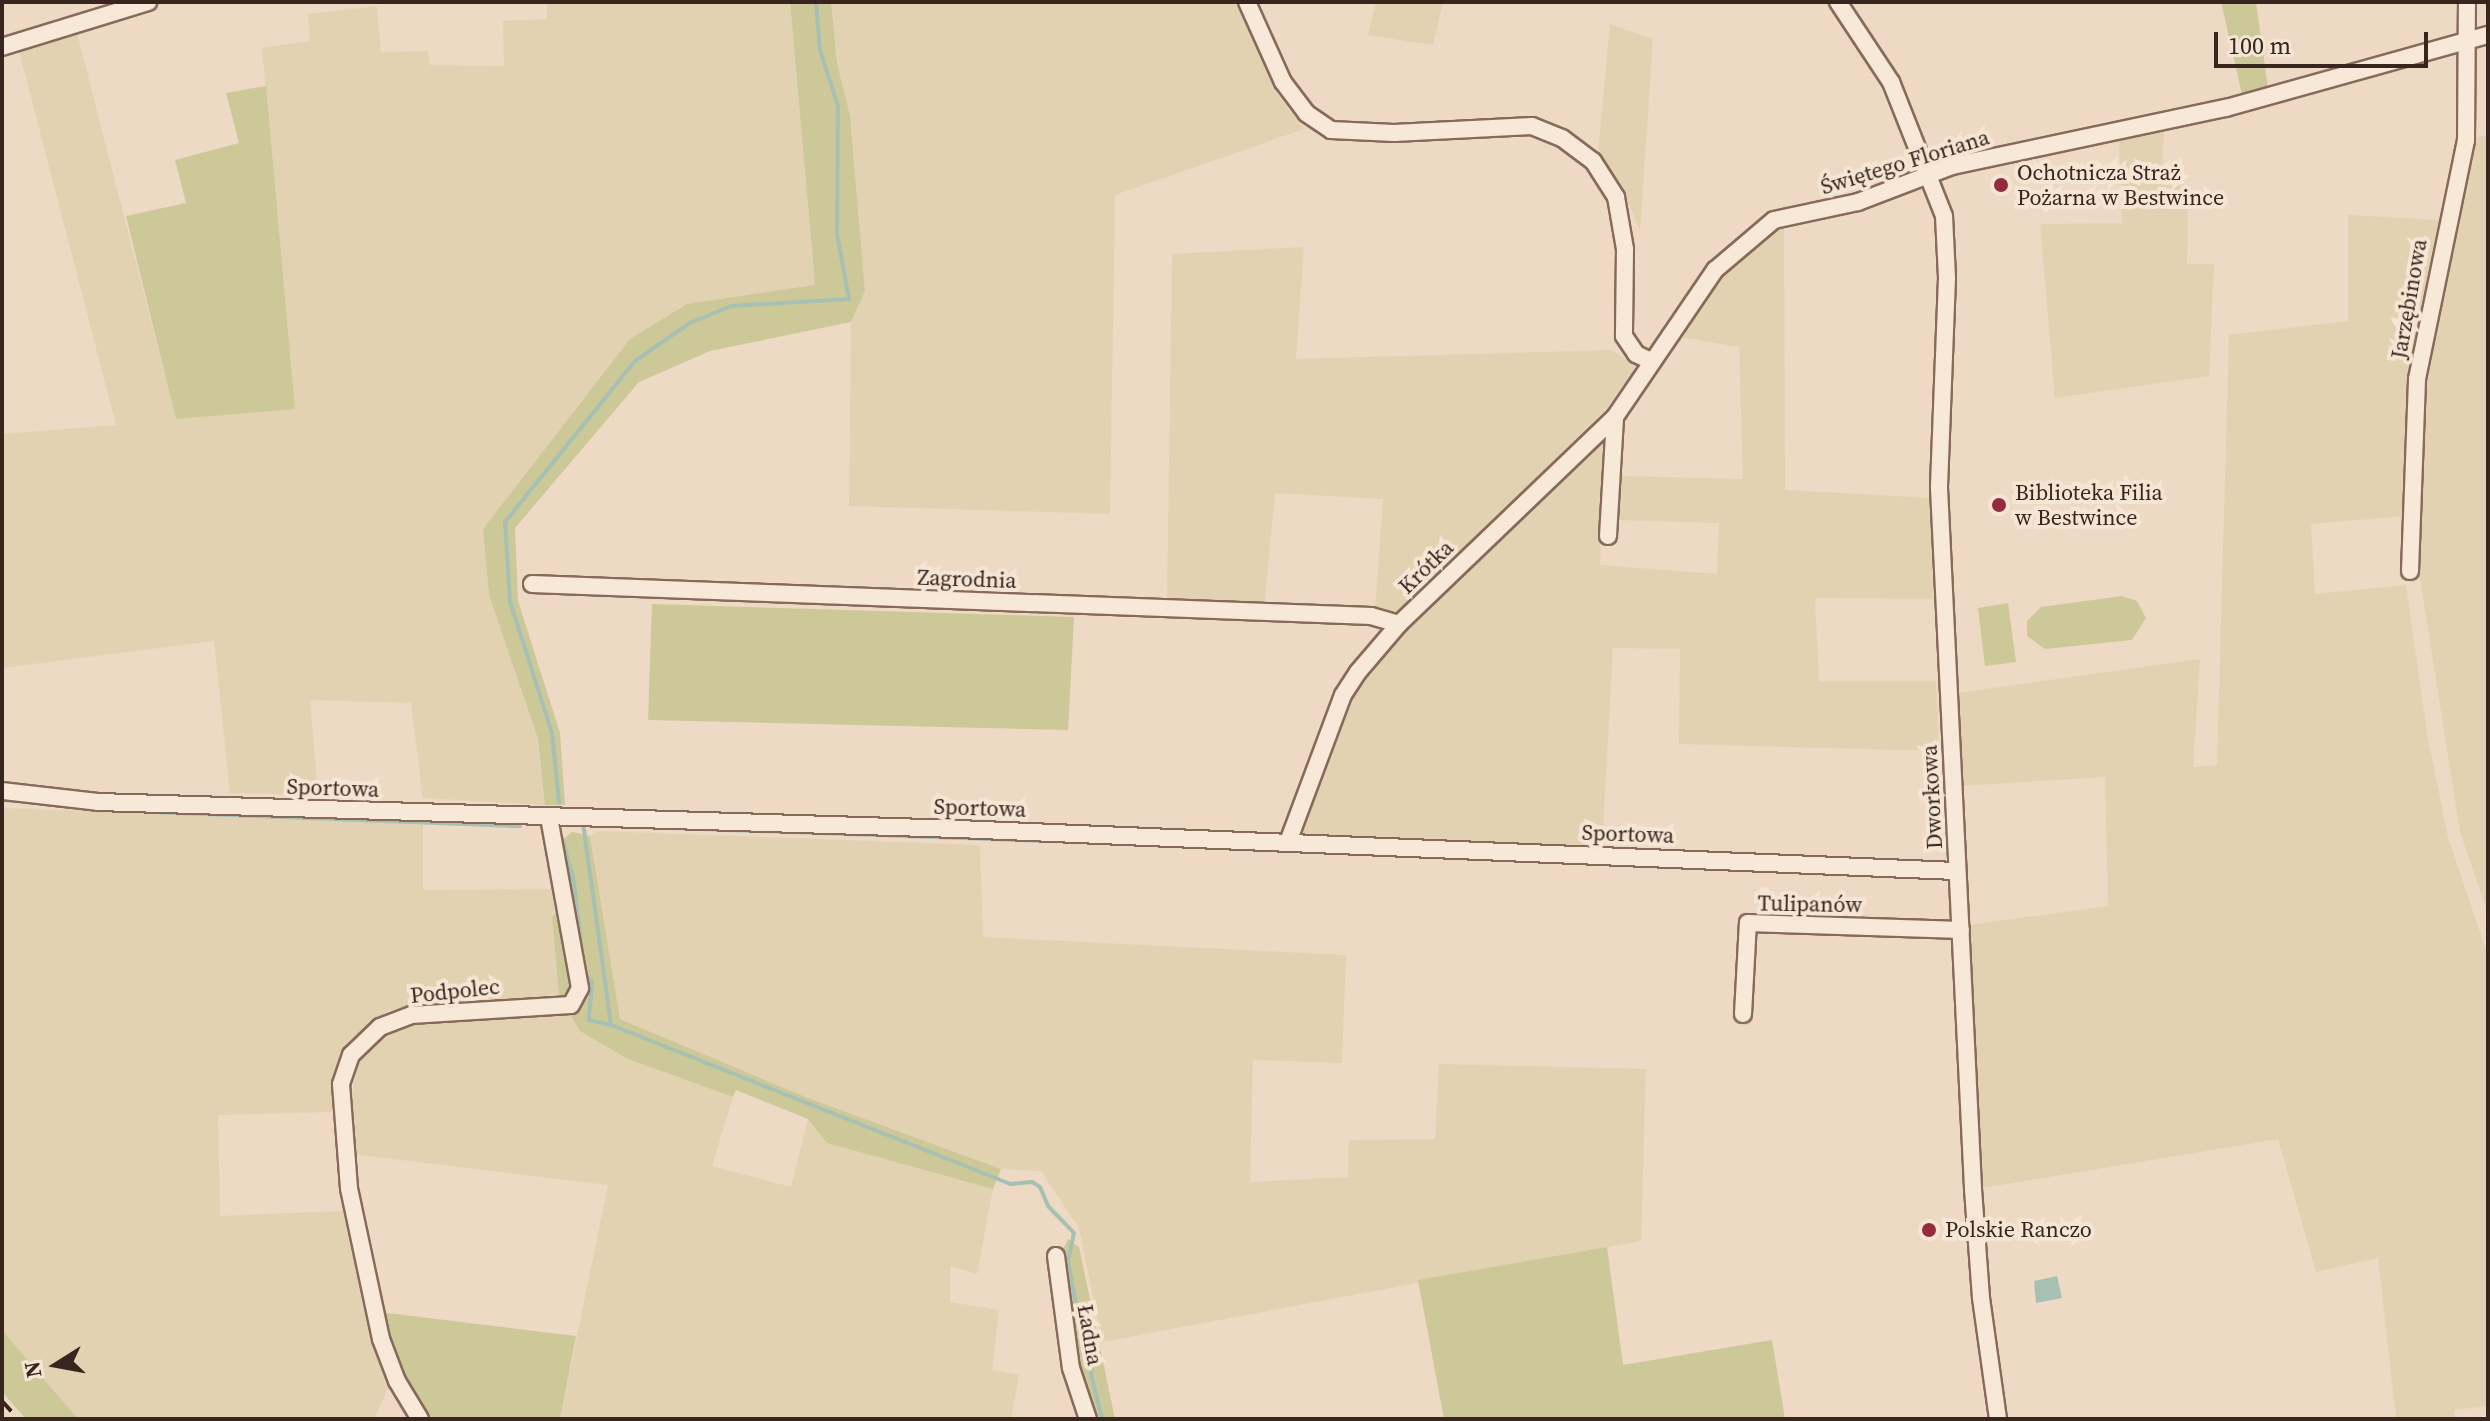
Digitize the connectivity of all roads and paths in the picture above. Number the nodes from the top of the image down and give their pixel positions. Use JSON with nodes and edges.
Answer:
{"nodes":[{"id":1,"x":148,"y":2,"type":"edge"},
{"id":2,"x":1247,"y":2,"type":"edge"},
{"id":3,"x":1838,"y":2,"type":"edge"},
{"id":4,"x":2467,"y":2,"type":"edge"},
{"id":5,"x":2488,"y":35,"type":"edge"},
{"id":6,"x":2468,"y":38,"type":"junction"},
{"id":7,"x":2,"y":47,"type":"edge"},
{"id":8,"x":1930,"y":173,"type":"junction"},
{"id":9,"x":1651,"y":361,"type":"junction"},
{"id":10,"x":1615,"y":417,"type":"junction"},
{"id":11,"x":1608,"y":536,"type":"dead end"},
{"id":12,"x":2410,"y":571,"type":"dead end"},
{"id":13,"x":532,"y":584,"type":"dead end"},
{"id":14,"x":1399,"y":624,"type":"junction"},
{"id":15,"x":2,"y":791,"type":"edge"},
{"id":16,"x":549,"y":818,"type":"junction"},
{"id":17,"x":1288,"y":842,"type":"junction"},
{"id":18,"x":1957,"y":871,"type":"junction"},
{"id":19,"x":1961,"y":930,"type":"junction"},
{"id":20,"x":1743,"y":1014,"type":"dead end"},
{"id":21,"x":1056,"y":1256,"type":"dead end"},
{"id":22,"x":420,"y":1419,"type":"edge"},
{"id":23,"x":1088,"y":1419,"type":"edge"},
{"id":24,"x":1998,"y":1419,"type":"edge"}],
"edges":[{"from":1,"to":7,"type":"street"},
{"from":2,"to":9,"type":"street"},
{"from":3,"to":8,"type":"street","name":"Dworkowa"},
{"from":4,"to":6,"type":"street","name":"Jarzębinowa"},
{"from":5,"to":6,"type":"street","name":"Świętego Floriana"},
{"from":6,"to":8,"type":"street","name":"Świętego Floriana"},
{"from":6,"to":12,"type":"street","name":"Jarzębinowa"},
{"from":8,"to":9,"type":"street","name":"Świętego Floriana"},
{"from":8,"to":18,"type":"street","name":"Dworkowa"},
{"from":9,"to":10,"type":"street","name":"Krótka"},
{"from":10,"to":11,"type":"street"},
{"from":10,"to":14,"type":"street","name":"Krótka"},
{"from":13,"to":14,"type":"street","name":"Zagrodnia"},
{"from":14,"to":17,"type":"street","name":"Krótka"},
{"from":15,"to":16,"type":"street","name":"Sportowa"},
{"from":16,"to":17,"type":"street","name":"Sportowa"},
{"from":16,"to":22,"type":"street","name":"Podpolec"},
{"from":17,"to":18,"type":"street","name":"Sportowa"},
{"from":18,"to":19,"type":"street","name":"Dworkowa"},
{"from":19,"to":20,"type":"street","name":"Tulipanów"},
{"from":19,"to":24,"type":"street","name":"Dworkowa"},
{"from":21,"to":23,"type":"street","name":"Ładna"}]}
